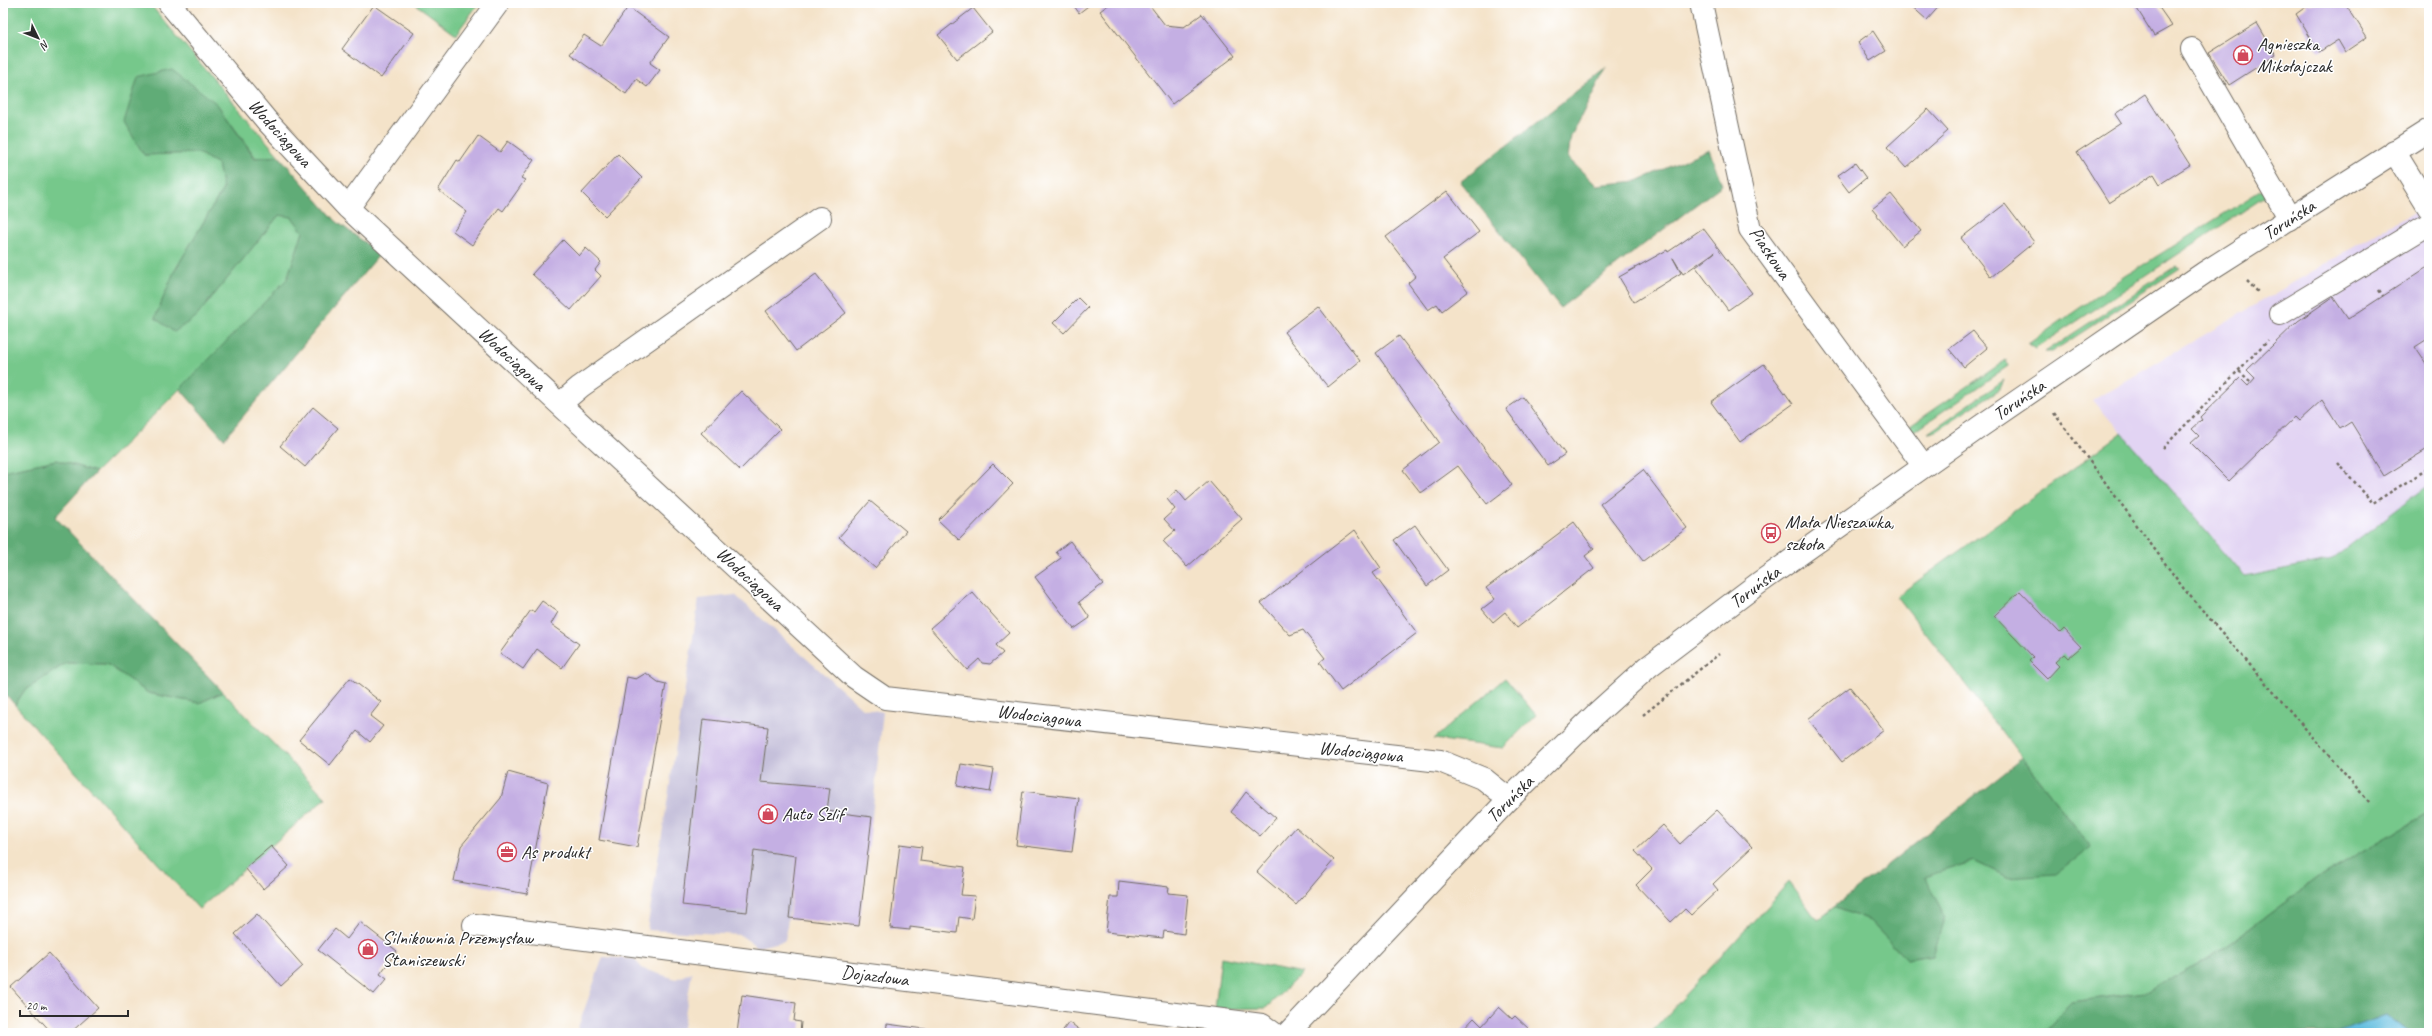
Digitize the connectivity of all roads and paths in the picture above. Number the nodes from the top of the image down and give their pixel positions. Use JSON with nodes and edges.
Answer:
{"nodes":[{"id":1,"x":169,"y":3,"type":"edge"},
{"id":2,"x":498,"y":3,"type":"edge"},
{"id":3,"x":1701,"y":3,"type":"edge"},
{"id":4,"x":2192,"y":49,"type":"dead end"},
{"id":5,"x":2429,"y":130,"type":"edge"},
{"id":6,"x":2394,"y":151,"type":"junction"},
{"id":7,"x":348,"y":208,"type":"junction"},
{"id":8,"x":2429,"y":208,"type":"edge"},
{"id":9,"x":820,"y":218,"type":"dead end"},
{"id":10,"x":2290,"y":219,"type":"junction"},
{"id":11,"x":2429,"y":224,"type":"edge"},
{"id":12,"x":2247,"y":280,"type":"dead end"},
{"id":13,"x":2280,"y":314,"type":"junction"},
{"id":14,"x":2239,"y":371,"type":"junction"},
{"id":15,"x":2251,"y":382,"type":"dead end"},
{"id":16,"x":560,"y":404,"type":"junction"},
{"id":17,"x":2050,"y":408,"type":"dead end"},
{"id":18,"x":2163,"y":448,"type":"dead end"},
{"id":19,"x":2338,"y":463,"type":"dead end"},
{"id":20,"x":1923,"y":465,"type":"junction"},
{"id":21,"x":2429,"y":468,"type":"edge"},
{"id":22,"x":1723,"y":651,"type":"dead end"},
{"id":23,"x":1642,"y":717,"type":"dead end"},
{"id":24,"x":1509,"y":799,"type":"junction"},
{"id":25,"x":2370,"y":803,"type":"dead end"},
{"id":26,"x":474,"y":925,"type":"dead end"},
{"id":27,"x":1273,"y":1033,"type":"edge"},
{"id":28,"x":1288,"y":1033,"type":"edge"}],
"edges":[{"from":1,"to":7,"type":"street","name":"Wodociągowa"},
{"from":2,"to":7,"type":"street"},
{"from":3,"to":20,"type":"street","name":"Piaskowa"},
{"from":4,"to":10,"type":"street"},
{"from":5,"to":6,"type":"street","name":"Toruńska"},
{"from":6,"to":8,"type":"street"},
{"from":6,"to":10,"type":"street","name":"Toruńska"},
{"from":7,"to":16,"type":"street","name":"Wodociągowa"},
{"from":9,"to":16,"type":"street"},
{"from":10,"to":20,"type":"street","name":"Toruńska"},
{"from":11,"to":13,"type":"street"},
{"from":12,"to":13,"type":"path"},
{"from":13,"to":14,"type":"path"},
{"from":14,"to":15,"type":"path"},
{"from":14,"to":18,"type":"path"},
{"from":16,"to":24,"type":"street","name":"Wodociągowa"},
{"from":17,"to":25,"type":"path"},
{"from":19,"to":21,"type":"path"},
{"from":20,"to":24,"type":"street","name":"Toruńska"},
{"from":22,"to":23,"type":"path"},
{"from":24,"to":28,"type":"street","name":"Toruńska"},
{"from":26,"to":27,"type":"street","name":"Dojazdowa"}]}
